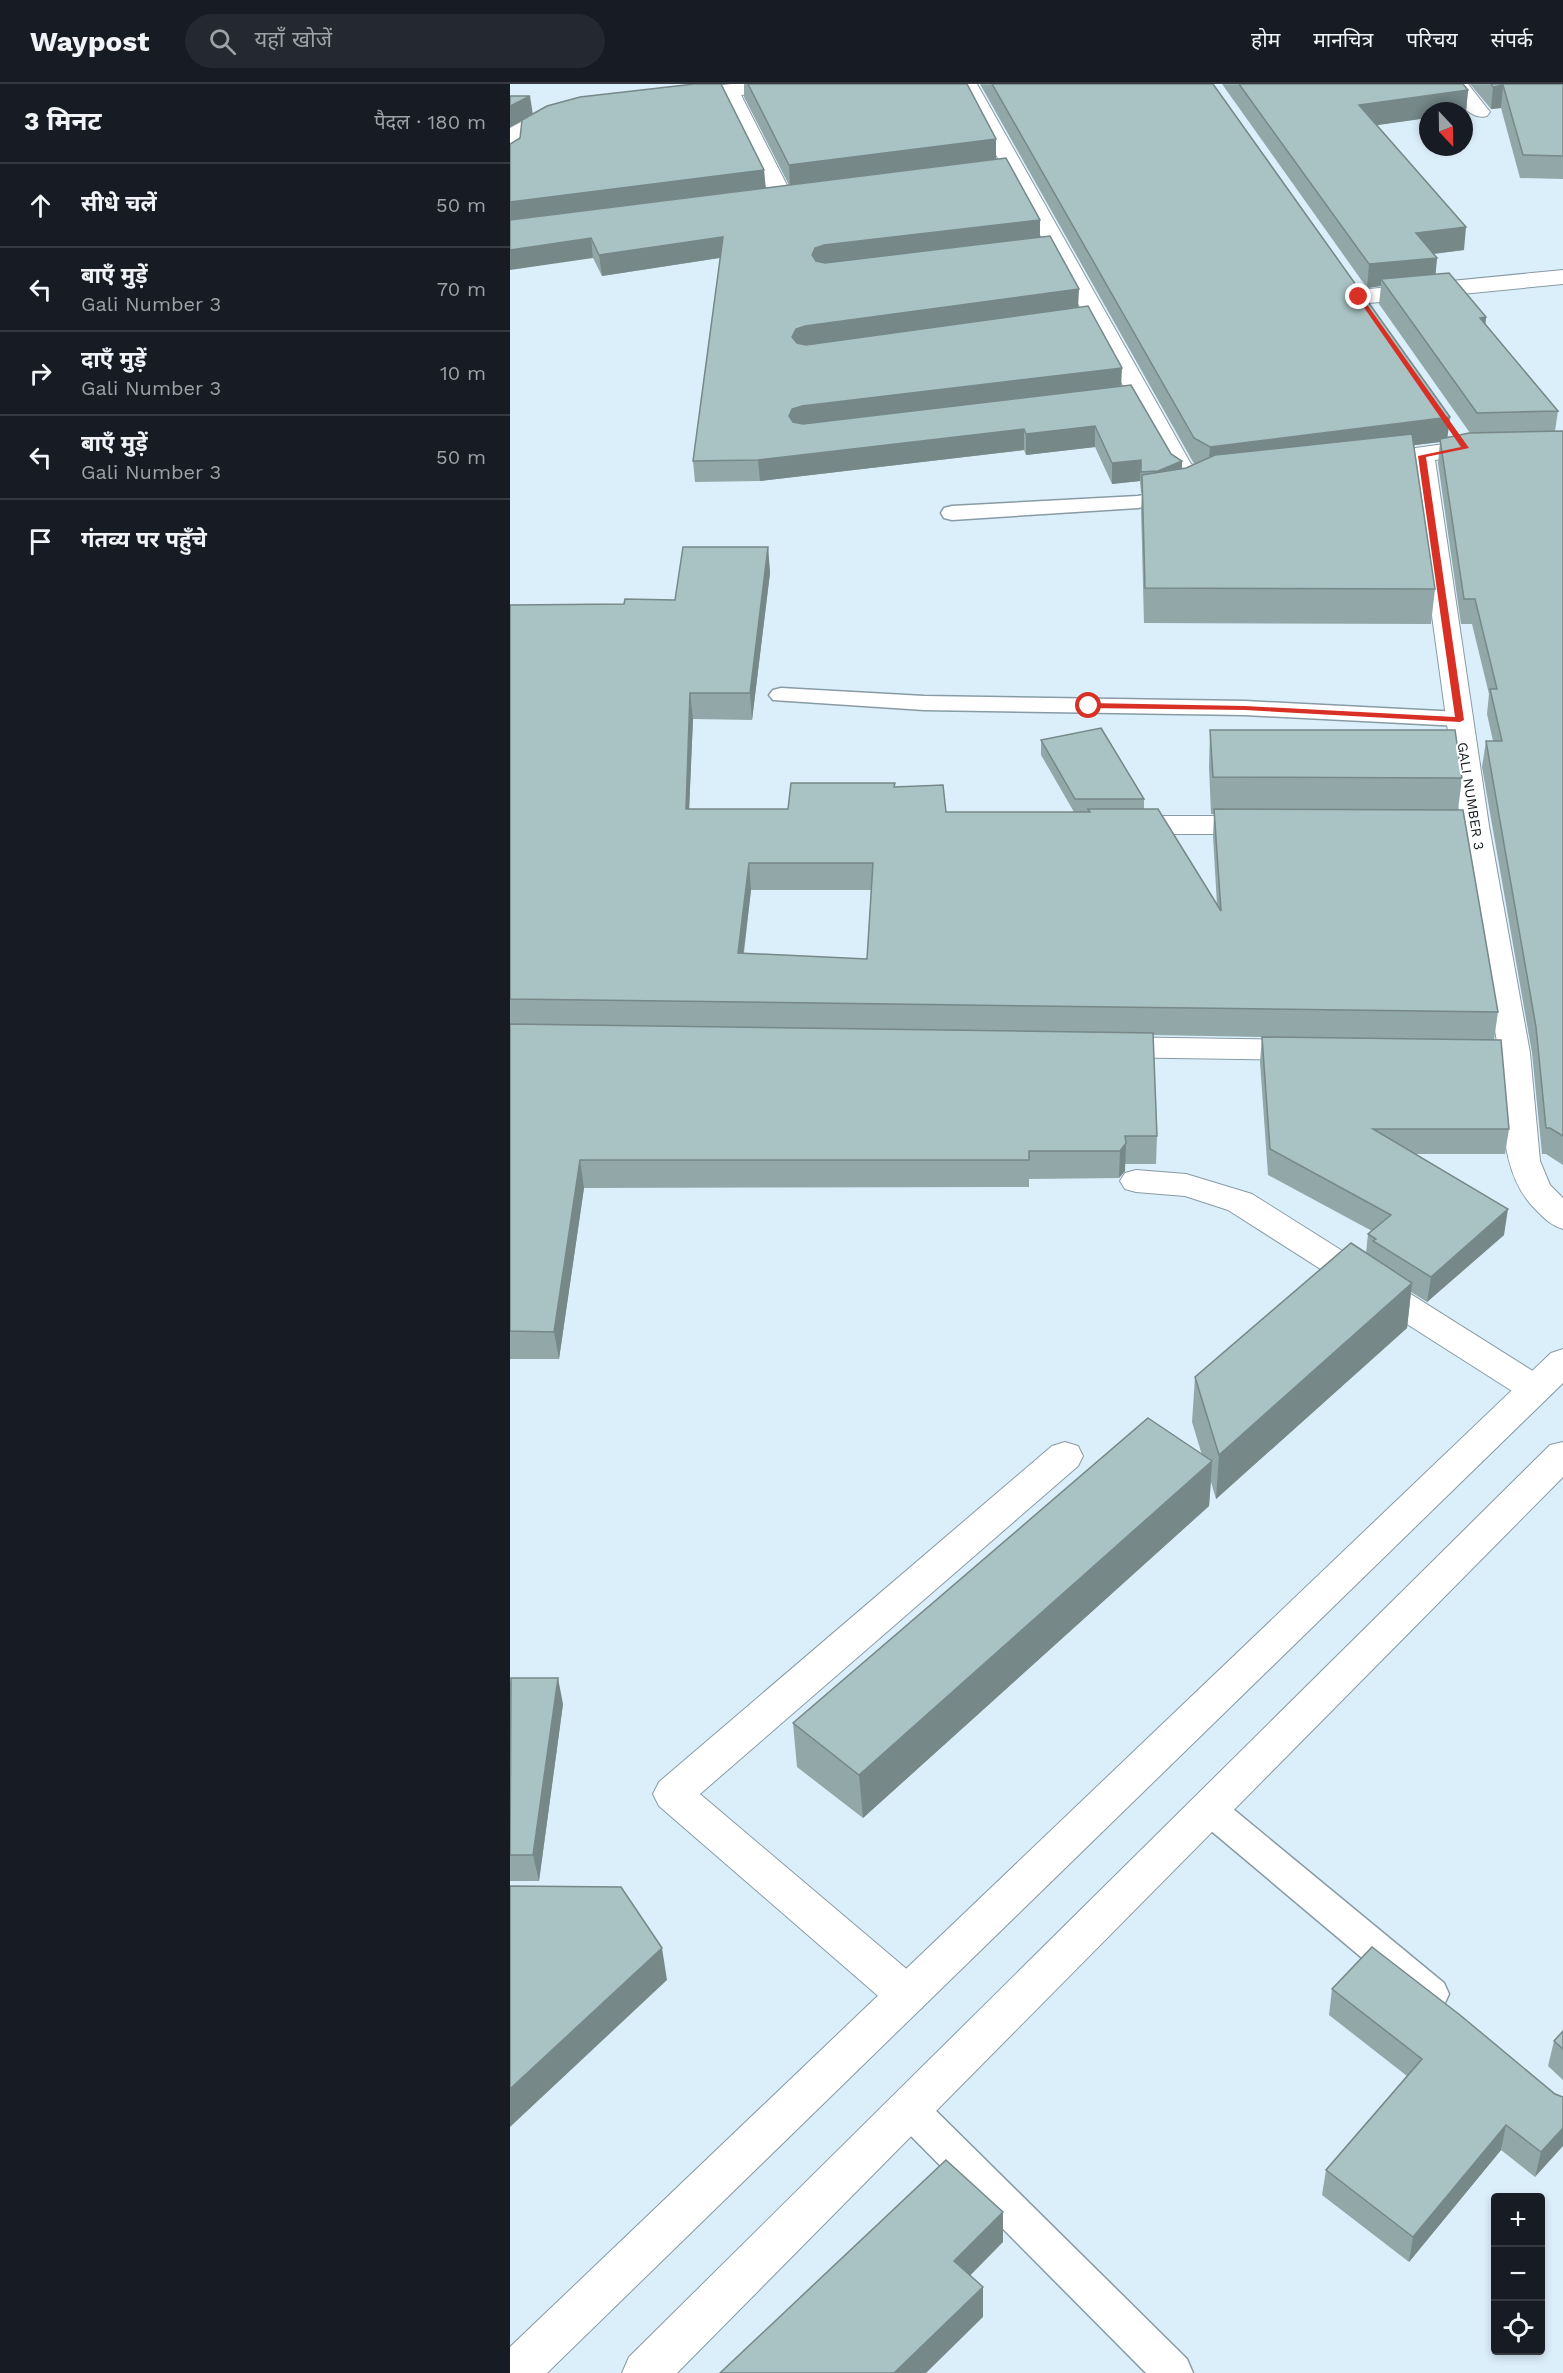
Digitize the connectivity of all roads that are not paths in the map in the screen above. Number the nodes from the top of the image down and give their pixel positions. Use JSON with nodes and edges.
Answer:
{"nodes":[{"id":1,"x":786,"y":84,"type":"edge"},
{"id":2,"x":967,"y":84,"type":"edge"},
{"id":3,"x":1457,"y":84,"type":"edge"},
{"id":4,"x":729,"y":91,"type":"junction"},
{"id":5,"x":661,"y":99,"type":"edge"},
{"id":6,"x":581,"y":108,"type":"edge"},
{"id":7,"x":1480,"y":112,"type":"dead end"},
{"id":8,"x":510,"y":156,"type":"edge"},
{"id":9,"x":1014,"y":168,"type":"junction"},
{"id":10,"x":991,"y":171,"type":"edge"},
{"id":11,"x":805,"y":194,"type":"edge"},
{"id":12,"x":782,"y":197,"type":"junction"},
{"id":13,"x":758,"y":200,"type":"edge"},
{"id":14,"x":1057,"y":247,"type":"junction"},
{"id":15,"x":1034,"y":249,"type":"edge"},
{"id":16,"x":1563,"y":277,"type":"edge"},
{"id":17,"x":1345,"y":278,"type":"edge"},
{"id":18,"x":1359,"y":297,"type":"junction"},
{"id":19,"x":1094,"y":316,"type":"junction"},
{"id":20,"x":1372,"y":316,"type":"edge"},
{"id":21,"x":1071,"y":319,"type":"edge"},
{"id":22,"x":1563,"y":446,"type":"edge"},
{"id":23,"x":1422,"y":456,"type":"junction"},
{"id":24,"x":1351,"y":464,"type":"edge"},
{"id":25,"x":1219,"y":479,"type":"joint"},
{"id":26,"x":952,"y":513,"type":"dead end"},
{"id":27,"x":781,"y":695,"type":"dead end"},
{"id":28,"x":1460,"y":720,"type":"junction"},
{"id":29,"x":1093,"y":825,"type":"edge"},
{"id":30,"x":1284,"y":825,"type":"edge"},
{"id":31,"x":1084,"y":1047,"type":"edge"},
{"id":32,"x":1335,"y":1050,"type":"edge"},
{"id":33,"x":1430,"y":1052,"type":"edge"},
{"id":34,"x":1514,"y":1053,"type":"junction"},
{"id":35,"x":1136,"y":1181,"type":"dead end"},
{"id":36,"x":1563,"y":1217,"type":"edge"},
{"id":37,"x":1563,"y":1362,"type":"edge"},
{"id":38,"x":1535,"y":1389,"type":"junction"},
{"id":39,"x":1563,"y":1455,"type":"edge"},
{"id":40,"x":1065,"y":1456,"type":"dead end"},
{"id":41,"x":1209,"y":1809,"type":"junction"},
{"id":42,"x":907,"y":1995,"type":"junction"},
{"id":43,"x":1454,"y":2014,"type":"edge"},
{"id":44,"x":909,"y":2109,"type":"junction"},
{"id":45,"x":515,"y":2373,"type":"edge"},
{"id":46,"x":645,"y":2373,"type":"edge"},
{"id":47,"x":1173,"y":2373,"type":"edge"}],
"edges":[{"from":1,"to":4,"type":"street"},
{"from":2,"to":9,"type":"street"},
{"from":3,"to":7,"type":"street"},
{"from":4,"to":5,"type":"street"},
{"from":4,"to":12,"type":"street"},
{"from":6,"to":8,"type":"street"},
{"from":9,"to":10,"type":"street"},
{"from":9,"to":14,"type":"street"},
{"from":11,"to":12,"type":"street"},
{"from":12,"to":13,"type":"street"},
{"from":14,"to":15,"type":"street"},
{"from":14,"to":19,"type":"street"},
{"from":16,"to":18,"type":"street"},
{"from":17,"to":18,"type":"street"},
{"from":18,"to":20,"type":"street"},
{"from":19,"to":21,"type":"street"},
{"from":19,"to":25,"type":"street"},
{"from":22,"to":23,"type":"street"},
{"from":23,"to":24,"type":"street"},
{"from":23,"to":28,"type":"street","name":"GALI NUMBER 3"},
{"from":25,"to":26,"type":"lane"},
{"from":27,"to":28,"type":"lane"},
{"from":28,"to":34,"type":"street","name":"GALI NUMBER 3"},
{"from":29,"to":30,"type":"street"},
{"from":31,"to":32,"type":"street"},
{"from":33,"to":34,"type":"street"},
{"from":34,"to":36,"type":"street","name":"GALI NUMBER 3"},
{"from":35,"to":38,"type":"street"},
{"from":37,"to":38,"type":"street"},
{"from":38,"to":42,"type":"street"},
{"from":39,"to":41,"type":"street"},
{"from":40,"to":42,"type":"street"},
{"from":41,"to":43,"type":"lane"},
{"from":41,"to":44,"type":"street"},
{"from":42,"to":45,"type":"street"},
{"from":44,"to":46,"type":"street"},
{"from":44,"to":47,"type":"lane"}]}
